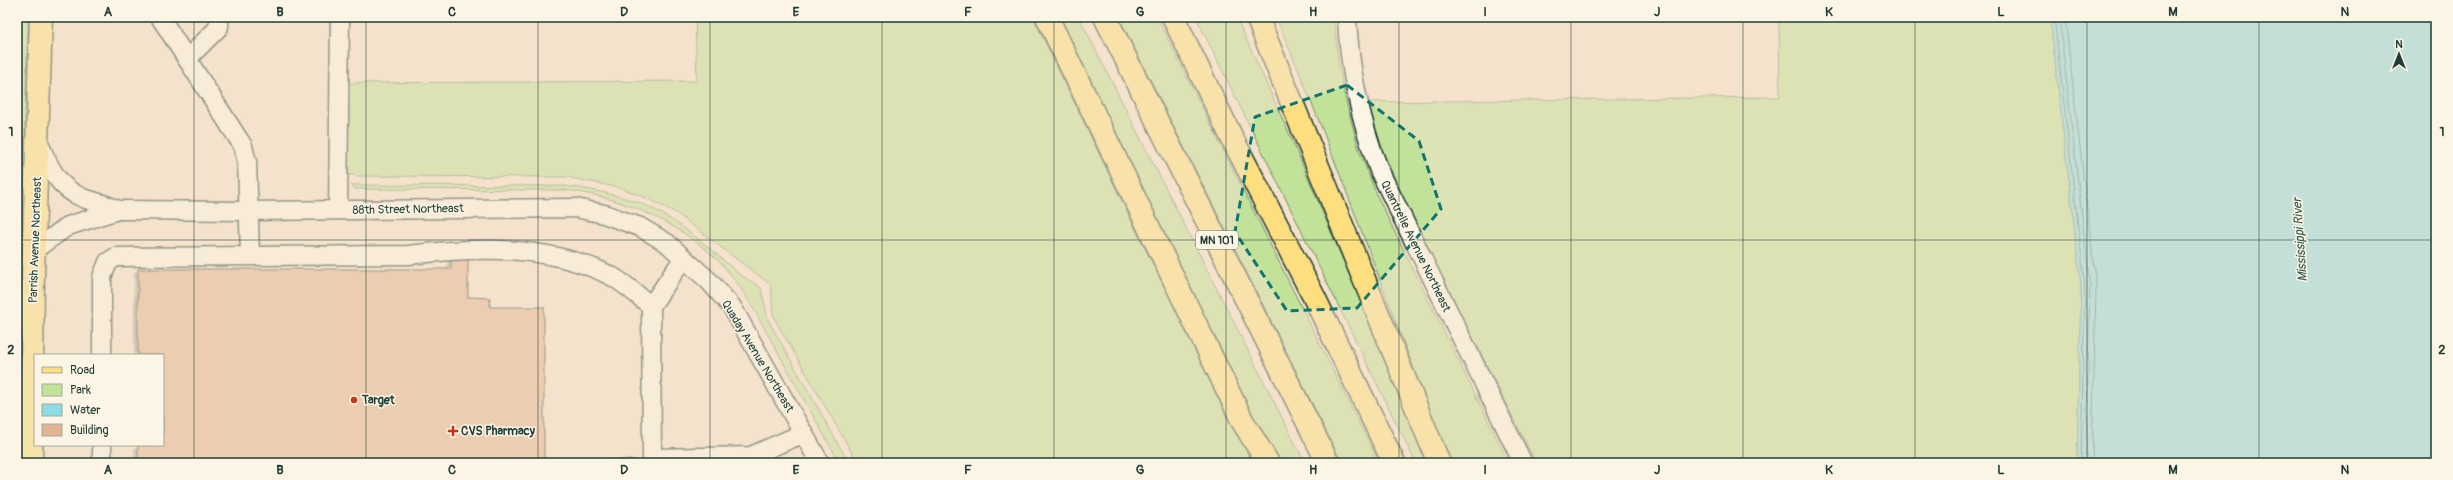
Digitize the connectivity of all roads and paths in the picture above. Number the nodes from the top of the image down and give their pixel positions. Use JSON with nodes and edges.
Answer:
{"nodes":[{"id":1,"x":41,"y":17,"type":"edge"},
{"id":2,"x":160,"y":17,"type":"edge"},
{"id":3,"x":219,"y":17,"type":"edge"},
{"id":4,"x":340,"y":17,"type":"edge"},
{"id":5,"x":1048,"y":17,"type":"edge"},
{"id":6,"x":1105,"y":17,"type":"edge"},
{"id":7,"x":1173,"y":17,"type":"edge"},
{"id":8,"x":1258,"y":17,"type":"edge"},
{"id":9,"x":1346,"y":17,"type":"edge"},
{"id":10,"x":187,"y":58,"type":"junction"},
{"id":11,"x":38,"y":141,"type":"junction"},
{"id":12,"x":118,"y":210,"type":"junction"},
{"id":13,"x":338,"y":210,"type":"junction"},
{"id":14,"x":249,"y":211,"type":"junction"},
{"id":15,"x":25,"y":251,"type":"edge"},
{"id":16,"x":250,"y":254,"type":"junction"},
{"id":17,"x":684,"y":258,"type":"junction"},
{"id":18,"x":651,"y":306,"type":"junction"},
{"id":19,"x":102,"y":354,"type":"edge"},
{"id":20,"x":804,"y":433,"type":"junction"},
{"id":21,"x":102,"y":446,"type":"edge"},
{"id":22,"x":31,"y":463,"type":"edge"},
{"id":23,"x":102,"y":463,"type":"edge"},
{"id":24,"x":820,"y":463,"type":"edge"},
{"id":25,"x":1268,"y":463,"type":"edge"},
{"id":26,"x":1328,"y":463,"type":"edge"},
{"id":27,"x":1394,"y":463,"type":"edge"},
{"id":28,"x":1439,"y":463,"type":"edge"},
{"id":29,"x":1523,"y":463,"type":"edge"}],
"edges":[{"from":1,"to":11,"type":"main road","name":"Parrish Avenue Northeast"},
{"from":2,"to":10,"type":"street"},
{"from":3,"to":10,"type":"street"},
{"from":4,"to":13,"type":"street"},
{"from":5,"to":25,"type":"main road"},
{"from":6,"to":26,"type":"main road","number":"MN 101"},
{"from":7,"to":27,"type":"main road"},
{"from":8,"to":28,"type":"main road"},
{"from":9,"to":29,"type":"street","name":"Quantrelle Avenue Northeast"},
{"from":10,"to":14,"type":"street"},
{"from":11,"to":12,"type":"street","name":"88th Street Northeast"},
{"from":11,"to":15,"type":"main road","name":"Parrish Avenue Northeast"},
{"from":12,"to":14,"type":"street","name":"88th Street Northeast"},
{"from":12,"to":15,"type":"street","name":"88th Street Northeast"},
{"from":13,"to":14,"type":"street","name":"88th Street Northeast"},
{"from":13,"to":17,"type":"street","name":"88th Street Northeast"},
{"from":14,"to":16,"type":"street"},
{"from":15,"to":22,"type":"main road","name":"Parrish Avenue Northeast"},
{"from":16,"to":18,"type":"street"},
{"from":16,"to":19,"type":"street"},
{"from":17,"to":18,"type":"street"},
{"from":17,"to":20,"type":"street","name":"Quaday Avenue Northeast"},
{"from":18,"to":20,"type":"street"},
{"from":20,"to":24,"type":"street","name":"Quaday Avenue Northeast"},
{"from":21,"to":23,"type":"street"}]}
